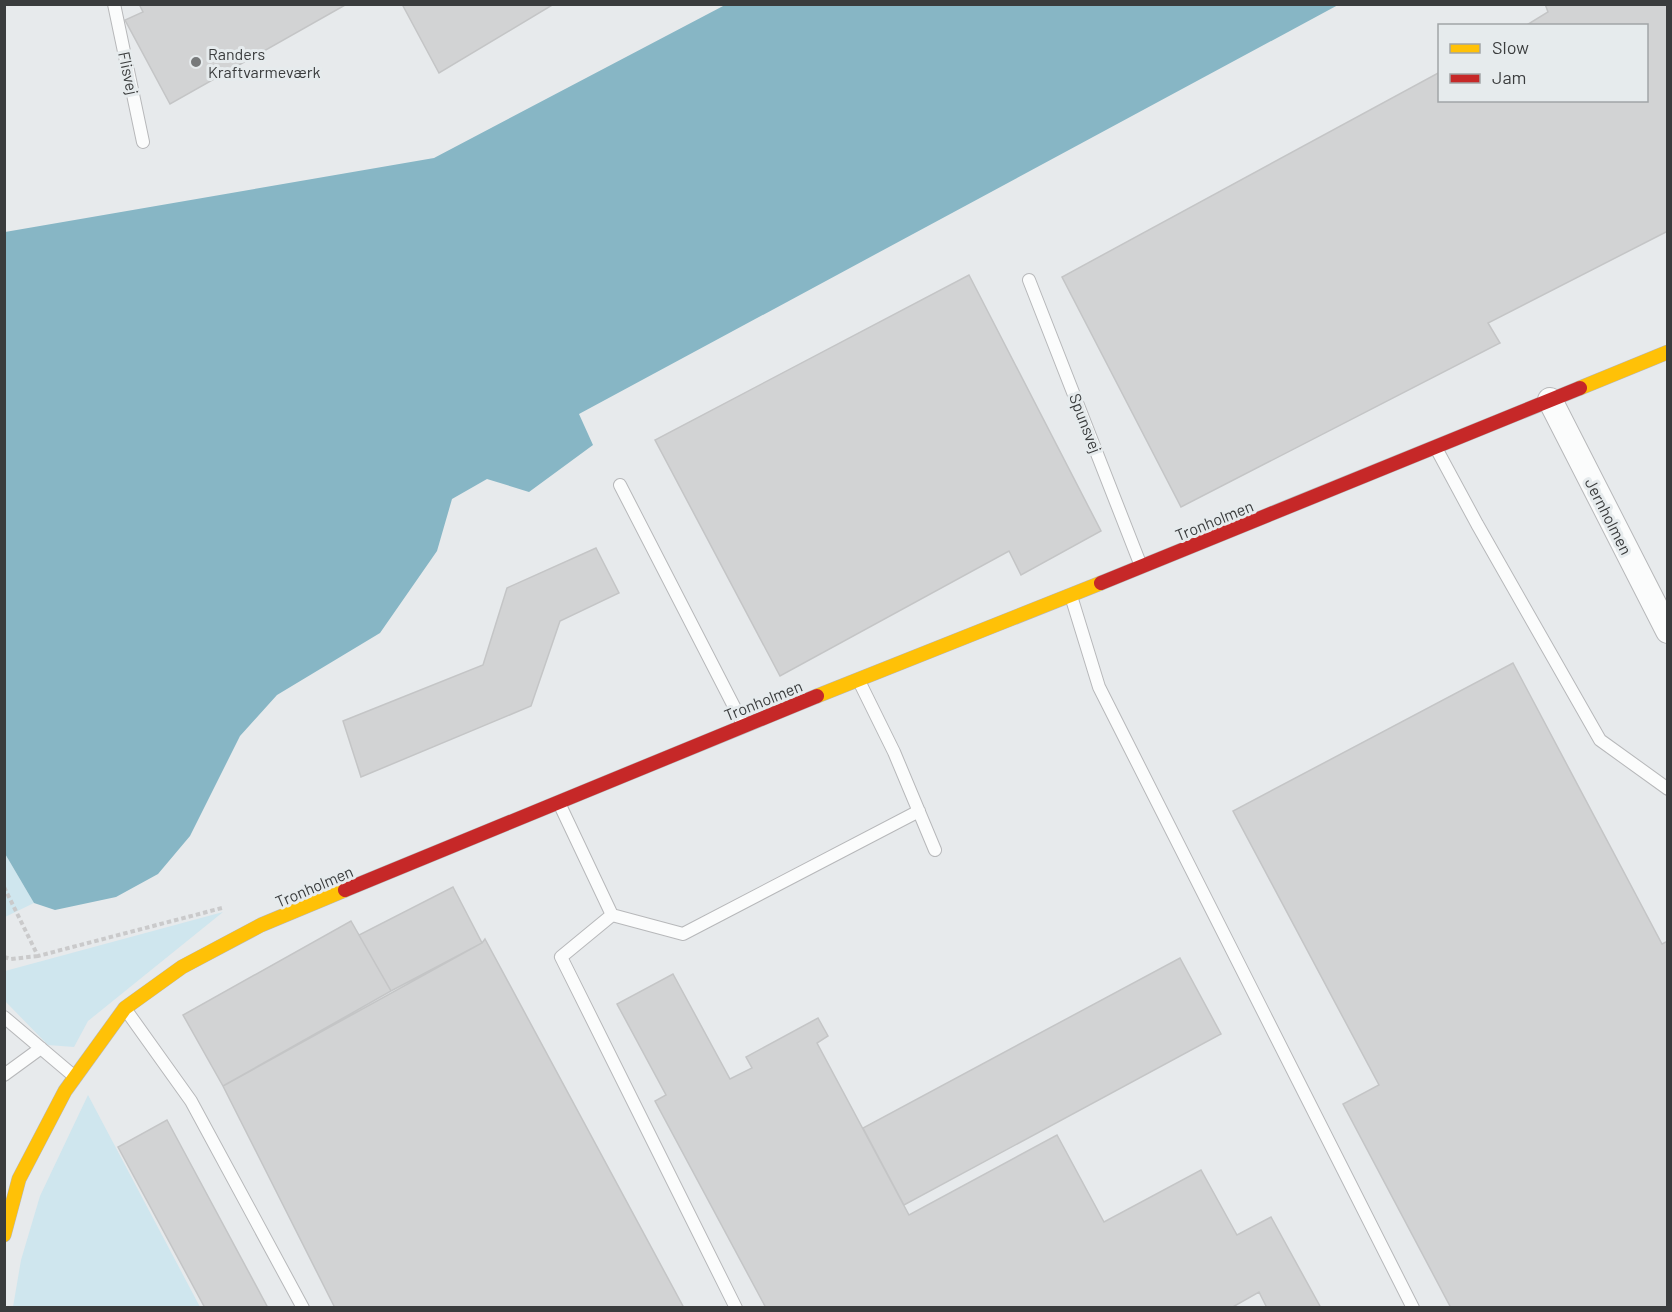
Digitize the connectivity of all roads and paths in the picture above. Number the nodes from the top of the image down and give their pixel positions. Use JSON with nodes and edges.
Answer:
{"nodes":[{"id":1,"x":114,"y":4,"type":"edge"},
{"id":2,"x":143,"y":142,"type":"dead end"},
{"id":3,"x":1029,"y":280,"type":"dead end"},
{"id":4,"x":1668,"y":352,"type":"edge"},
{"id":5,"x":1550,"y":400,"type":"junction"},
{"id":6,"x":1436,"y":447,"type":"junction"},
{"id":7,"x":620,"y":485,"type":"dead end"},
{"id":8,"x":1142,"y":567,"type":"junction"},
{"id":9,"x":1071,"y":595,"type":"junction"},
{"id":10,"x":1668,"y":631,"type":"edge"},
{"id":11,"x":858,"y":680,"type":"junction"},
{"id":12,"x":744,"y":725,"type":"junction"},
{"id":13,"x":1668,"y":789,"type":"edge"},
{"id":14,"x":558,"y":802,"type":"junction"},
{"id":15,"x":919,"y":811,"type":"junction"},
{"id":16,"x":935,"y":850,"type":"dead end"},
{"id":17,"x":4,"y":887,"type":"edge"},
{"id":18,"x":229,"y":906,"type":"dead end"},
{"id":19,"x":612,"y":915,"type":"junction"},
{"id":20,"x":38,"y":956,"type":"junction"},
{"id":21,"x":4,"y":957,"type":"edge"},
{"id":22,"x":125,"y":1008,"type":"junction"},
{"id":23,"x":4,"y":1017,"type":"edge"},
{"id":24,"x":41,"y":1048,"type":"junction"},
{"id":25,"x":4,"y":1075,"type":"edge"},
{"id":26,"x":75,"y":1077,"type":"junction"},
{"id":27,"x":4,"y":1235,"type":"edge"},
{"id":28,"x":303,"y":1308,"type":"edge"},
{"id":29,"x":736,"y":1308,"type":"edge"},
{"id":30,"x":1413,"y":1308,"type":"edge"}],
"edges":[{"from":1,"to":2,"type":"lane","name":"Flisvej"},
{"from":3,"to":8,"type":"lane","name":"Spunsvej"},
{"from":4,"to":5,"type":"street","name":"Tronholmen"},
{"from":5,"to":6,"type":"street","name":"Tronholmen"},
{"from":5,"to":10,"type":"street","name":"Jernholmen"},
{"from":6,"to":8,"type":"street","name":"Tronholmen"},
{"from":6,"to":13,"type":"lane"},
{"from":7,"to":12,"type":"lane"},
{"from":8,"to":9,"type":"street","name":"Tronholmen"},
{"from":9,"to":11,"type":"street","name":"Tronholmen"},
{"from":9,"to":30,"type":"lane"},
{"from":11,"to":12,"type":"street","name":"Tronholmen"},
{"from":11,"to":15,"type":"lane"},
{"from":12,"to":14,"type":"street","name":"Tronholmen"},
{"from":14,"to":19,"type":"lane"},
{"from":14,"to":22,"type":"street","name":"Tronholmen"},
{"from":15,"to":16,"type":"lane"},
{"from":15,"to":19,"type":"lane"},
{"from":17,"to":20,"type":"path"},
{"from":18,"to":20,"type":"path"},
{"from":19,"to":29,"type":"lane"},
{"from":20,"to":21,"type":"path"},
{"from":22,"to":26,"type":"street","name":"Tronholmen"},
{"from":22,"to":28,"type":"lane"},
{"from":23,"to":24,"type":"lane"},
{"from":24,"to":25,"type":"lane"},
{"from":24,"to":26,"type":"lane"},
{"from":26,"to":27,"type":"street","name":"Tronholmen"}]}
